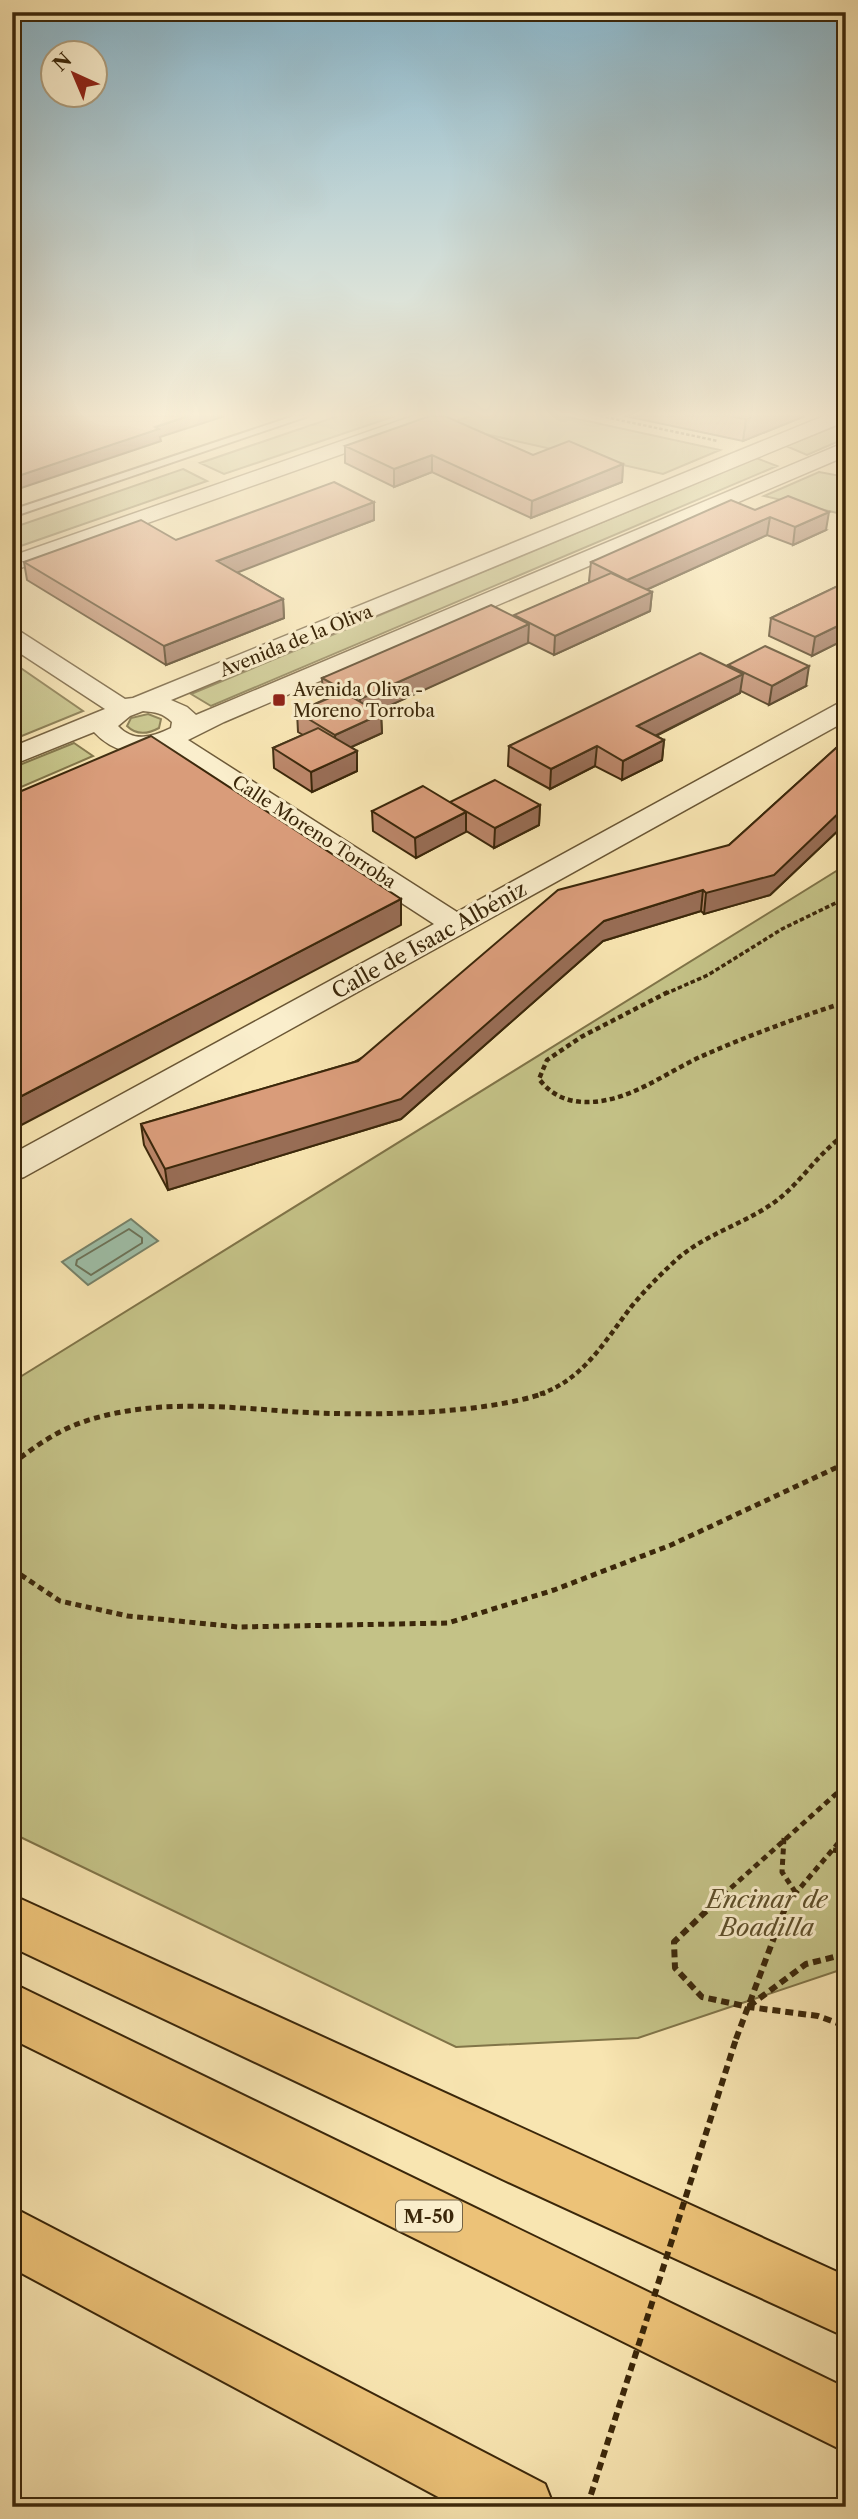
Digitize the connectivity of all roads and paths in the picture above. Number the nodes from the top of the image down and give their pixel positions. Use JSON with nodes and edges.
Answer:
{"nodes":[{"id":1,"x":98,"y":534,"type":"edge"},
{"id":2,"x":554,"y":534,"type":"edge"},
{"id":3,"x":647,"y":534,"type":"edge"},
{"id":4,"x":12,"y":564,"type":"edge"},
{"id":5,"x":12,"y":637,"type":"edge"},
{"id":6,"x":123,"y":710,"type":"junction"},
{"id":7,"x":846,"y":710,"type":"edge"},
{"id":8,"x":168,"y":739,"type":"junction"},
{"id":9,"x":12,"y":757,"type":"edge"},
{"id":10,"x":102,"y":764,"type":"edge"},
{"id":11,"x":846,"y":898,"type":"edge"},
{"id":12,"x":457,"y":925,"type":"junction"},
{"id":13,"x":846,"y":1002,"type":"edge"},
{"id":14,"x":846,"y":1134,"type":"edge"},
{"id":15,"x":12,"y":1169,"type":"edge"},
{"id":16,"x":846,"y":1463,"type":"edge"},
{"id":17,"x":12,"y":1464,"type":"edge"},
{"id":18,"x":12,"y":1569,"type":"edge"},
{"id":19,"x":846,"y":1785,"type":"edge"},
{"id":20,"x":846,"y":1834,"type":"edge"},
{"id":21,"x":784,"y":1838,"type":"junction"},
{"id":22,"x":832,"y":1850,"type":"junction"},
{"id":23,"x":846,"y":1852,"type":"edge"},
{"id":24,"x":796,"y":1893,"type":"junction"},
{"id":25,"x":12,"y":1920,"type":"edge"},
{"id":26,"x":846,"y":1954,"type":"edge"},
{"id":27,"x":748,"y":2007,"type":"junction"},
{"id":28,"x":12,"y":2010,"type":"edge"},
{"id":29,"x":846,"y":2026,"type":"edge"},
{"id":30,"x":12,"y":2236,"type":"edge"},
{"id":31,"x":762,"y":2269,"type":"junction"},
{"id":32,"x":846,"y":2295,"type":"edge"},
{"id":33,"x":846,"y":2307,"type":"edge"},
{"id":34,"x":846,"y":2421,"type":"edge"},
{"id":35,"x":522,"y":2507,"type":"edge"},
{"id":36,"x":587,"y":2507,"type":"edge"}],
"edges":[{"from":1,"to":4,"type":"street"},
{"from":2,"to":6,"type":"street","name":"Avenida de la Oliva"},
{"from":3,"to":8,"type":"street","name":"Avenida de la Oliva"},
{"from":5,"to":6,"type":"street"},
{"from":6,"to":8,"type":"street"},
{"from":6,"to":8,"type":"street"},
{"from":6,"to":9,"type":"street","name":"Avenida de la Oliva"},
{"from":7,"to":12,"type":"street","name":"Calle de Isaac Albéniz"},
{"from":8,"to":10,"type":"street","name":"Avenida de la Oliva"},
{"from":8,"to":12,"type":"street","name":"Calle Moreno Torroba"},
{"from":11,"to":13,"type":"path"},
{"from":12,"to":15,"type":"street","name":"Calle de Isaac Albéniz"},
{"from":14,"to":17,"type":"path"},
{"from":16,"to":18,"type":"path"},
{"from":19,"to":21,"type":"path"},
{"from":20,"to":22,"type":"path"},
{"from":21,"to":24,"type":"path"},
{"from":21,"to":27,"type":"path"},
{"from":22,"to":23,"type":"path"},
{"from":22,"to":24,"type":"path"},
{"from":24,"to":27,"type":"path"},
{"from":25,"to":31,"type":"highway"},
{"from":26,"to":27,"type":"path"},
{"from":27,"to":29,"type":"path"},
{"from":27,"to":36,"type":"path","bridge":true},
{"from":28,"to":34,"type":"highway","number":"M-50"},
{"from":30,"to":35,"type":"highway"},
{"from":31,"to":32,"type":"highway"},
{"from":31,"to":33,"type":"highway"}]}
